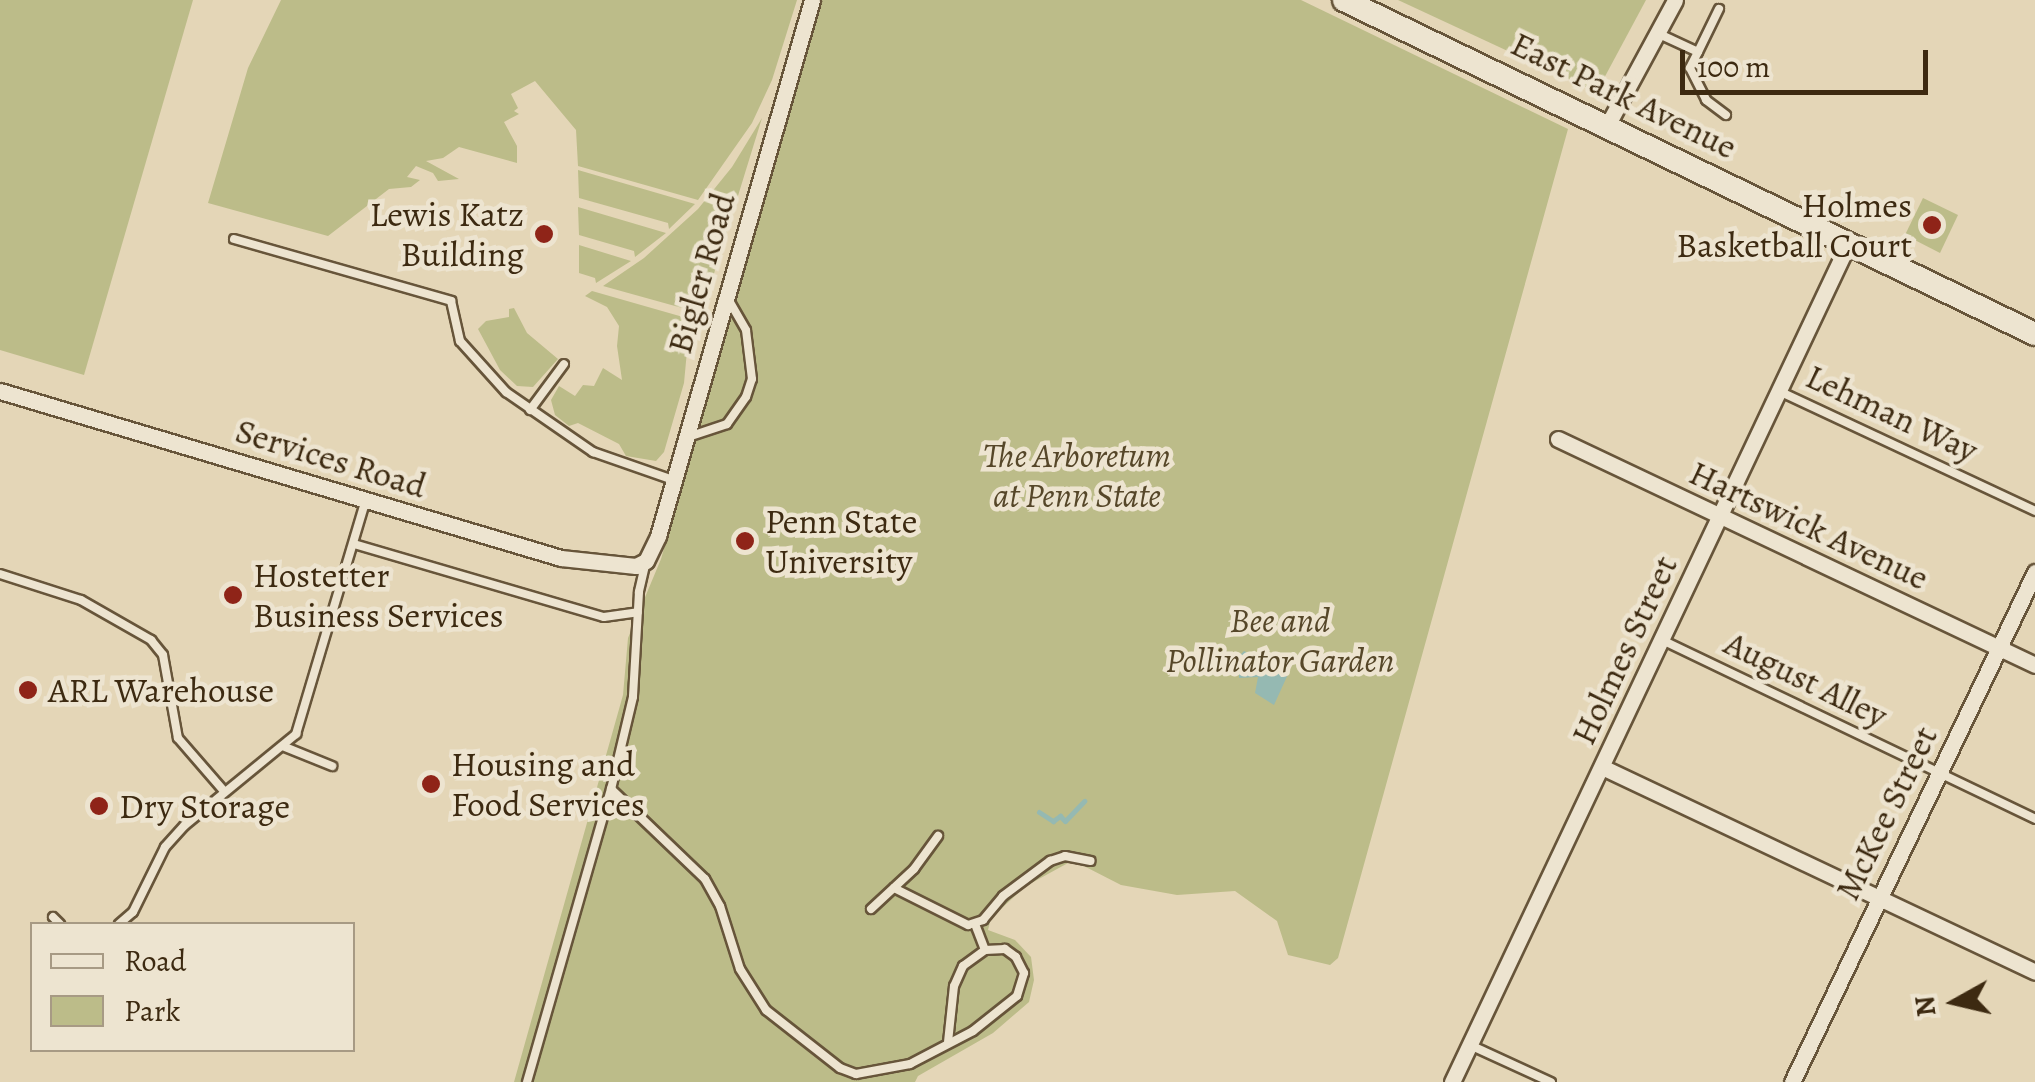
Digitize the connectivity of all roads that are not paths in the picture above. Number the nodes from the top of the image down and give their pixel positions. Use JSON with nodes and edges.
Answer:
{"nodes":[{"id":1,"x":812,"y":0,"type":"edge"},
{"id":2,"x":1344,"y":0,"type":"edge"},
{"id":3,"x":1675,"y":0,"type":"edge"},
{"id":4,"x":1718,"y":9,"type":"dead end"},
{"id":5,"x":1658,"y":34,"type":"junction"},
{"id":6,"x":1698,"y":52,"type":"junction"},
{"id":7,"x":1726,"y":115,"type":"dead end"},
{"id":8,"x":1607,"y":126,"type":"junction"},
{"id":9,"x":234,"y":239,"type":"dead end"},
{"id":10,"x":1849,"y":242,"type":"junction"},
{"id":11,"x":726,"y":296,"type":"junction"},
{"id":12,"x":2035,"y":334,"type":"edge"},
{"id":13,"x":564,"y":364,"type":"dead end"},
{"id":14,"x":1780,"y":390,"type":"junction"},
{"id":15,"x":0,"y":391,"type":"edge"},
{"id":16,"x":530,"y":410,"type":"junction"},
{"id":17,"x":685,"y":438,"type":"junction"},
{"id":18,"x":1558,"y":439,"type":"dead end"},
{"id":19,"x":673,"y":480,"type":"junction"},
{"id":20,"x":366,"y":499,"type":"junction"},
{"id":21,"x":2035,"y":512,"type":"edge"},
{"id":22,"x":1720,"y":517,"type":"junction"},
{"id":23,"x":354,"y":544,"type":"junction"},
{"id":24,"x":646,"y":561,"type":"junction"},
{"id":25,"x":2035,"y":572,"type":"edge"},
{"id":26,"x":0,"y":574,"type":"edge"},
{"id":27,"x":638,"y":612,"type":"junction"},
{"id":28,"x":1662,"y":640,"type":"junction"},
{"id":29,"x":1998,"y":647,"type":"junction"},
{"id":30,"x":2035,"y":665,"type":"edge"},
{"id":31,"x":285,"y":746,"type":"junction"},
{"id":32,"x":332,"y":766,"type":"dead end"},
{"id":33,"x":1602,"y":767,"type":"junction"},
{"id":34,"x":1940,"y":773,"type":"junction"},
{"id":35,"x":611,"y":789,"type":"junction"},
{"id":36,"x":223,"y":790,"type":"junction"},
{"id":37,"x":2035,"y":819,"type":"edge"},
{"id":38,"x":938,"y":836,"type":"dead end"},
{"id":39,"x":1091,"y":861,"type":"dead end"},
{"id":40,"x":894,"y":888,"type":"junction"},
{"id":41,"x":1878,"y":898,"type":"junction"},
{"id":42,"x":871,"y":910,"type":"dead end"},
{"id":43,"x":53,"y":917,"type":"dead end"},
{"id":44,"x":58,"y":922,"type":"edge"},
{"id":45,"x":121,"y":922,"type":"edge"},
{"id":46,"x":975,"y":924,"type":"junction"},
{"id":47,"x":985,"y":950,"type":"junction"},
{"id":48,"x":2035,"y":972,"type":"edge"},
{"id":49,"x":948,"y":1042,"type":"junction"},
{"id":50,"x":1470,"y":1044,"type":"junction"},
{"id":51,"x":527,"y":1082,"type":"edge"},
{"id":52,"x":1452,"y":1082,"type":"edge"},
{"id":53,"x":1551,"y":1082,"type":"edge"},
{"id":54,"x":1792,"y":1082,"type":"edge"}],
"edges":[{"from":1,"to":11,"type":"street","name":"Bigler Road"},
{"from":2,"to":8,"type":"main road","name":"East Park Avenue"},
{"from":3,"to":5,"type":"street"},
{"from":4,"to":6,"type":"lane"},
{"from":5,"to":6,"type":"lane"},
{"from":5,"to":8,"type":"street"},
{"from":6,"to":7,"type":"lane"},
{"from":8,"to":10,"type":"main road","name":"East Park Avenue"},
{"from":9,"to":16,"type":"lane"},
{"from":10,"to":12,"type":"main road","name":"East Park Avenue"},
{"from":10,"to":14,"type":"street","name":"Holmes Street"},
{"from":11,"to":17,"type":"street","name":"Bigler Road"},
{"from":11,"to":17,"type":"lane"},
{"from":13,"to":16,"type":"lane"},
{"from":14,"to":21,"type":"lane","name":"Lehman Way"},
{"from":14,"to":22,"type":"street","name":"Holmes Street"},
{"from":15,"to":20,"type":"street","name":"Services Road"},
{"from":16,"to":19,"type":"lane"},
{"from":17,"to":19,"type":"street","name":"Bigler Road"},
{"from":18,"to":22,"type":"street","name":"Hartswick Avenue"},
{"from":19,"to":24,"type":"street","name":"Bigler Road"},
{"from":20,"to":23,"type":"lane"},
{"from":20,"to":24,"type":"street","name":"Services Road"},
{"from":22,"to":28,"type":"street","name":"Holmes Street"},
{"from":22,"to":29,"type":"street","name":"Hartswick Avenue"},
{"from":23,"to":27,"type":"lane"},
{"from":23,"to":31,"type":"lane"},
{"from":24,"to":27,"type":"lane"},
{"from":25,"to":29,"type":"street","name":"McKee Street"},
{"from":26,"to":36,"type":"lane"},
{"from":27,"to":35,"type":"lane"},
{"from":28,"to":33,"type":"street","name":"Holmes Street"},
{"from":28,"to":34,"type":"lane","name":"August Alley"},
{"from":29,"to":30,"type":"street","name":"Hartswick Avenue"},
{"from":29,"to":34,"type":"street","name":"McKee Street"},
{"from":31,"to":32,"type":"lane"},
{"from":31,"to":36,"type":"lane"},
{"from":33,"to":41,"type":"street"},
{"from":33,"to":50,"type":"street","name":"Holmes Street"},
{"from":34,"to":37,"type":"lane","name":"August Alley"},
{"from":34,"to":41,"type":"street","name":"McKee Street"},
{"from":35,"to":49,"type":"lane"},
{"from":35,"to":51,"type":"lane"},
{"from":36,"to":45,"type":"lane"},
{"from":38,"to":40,"type":"lane"},
{"from":39,"to":46,"type":"lane"},
{"from":40,"to":42,"type":"lane"},
{"from":40,"to":46,"type":"lane"},
{"from":41,"to":48,"type":"street"},
{"from":41,"to":54,"type":"street","name":"McKee Street"},
{"from":43,"to":44,"type":"lane"},
{"from":46,"to":47,"type":"lane"},
{"from":47,"to":49,"type":"lane"},
{"from":47,"to":49,"type":"lane"},
{"from":50,"to":52,"type":"street","name":"Holmes Street"},
{"from":50,"to":53,"type":"lane"}]}
